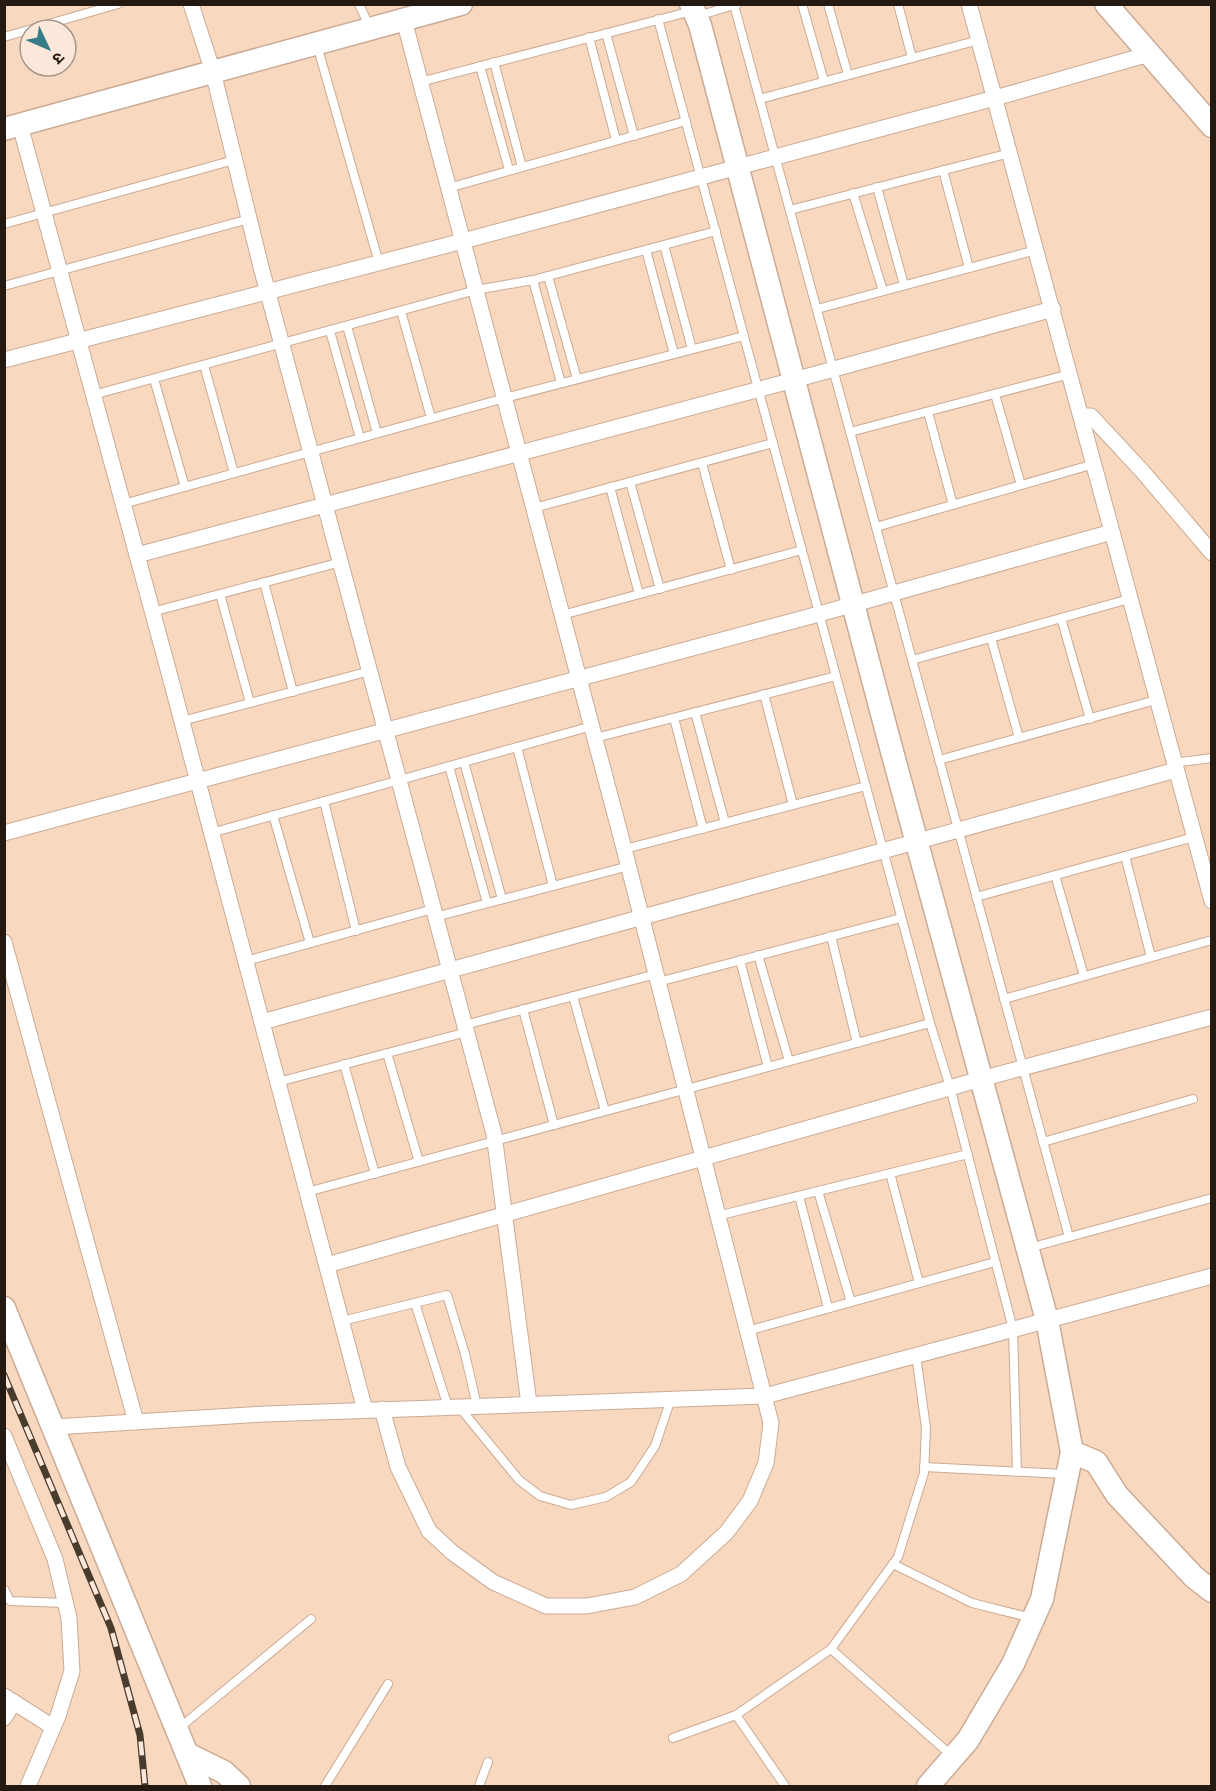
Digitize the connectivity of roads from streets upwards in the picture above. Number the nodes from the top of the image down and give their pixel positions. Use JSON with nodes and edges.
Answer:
{"nodes":[{"id":1,"x":192,"y":4,"type":"edge"},
{"id":2,"x":461,"y":4,"type":"edge"},
{"id":3,"x":969,"y":4,"type":"edge"},
{"id":4,"x":1106,"y":4,"type":"edge"},
{"id":5,"x":694,"y":10,"type":"edge"},
{"id":6,"x":404,"y":20,"type":"junction"},
{"id":7,"x":1149,"y":54,"type":"junction"},
{"id":8,"x":213,"y":72,"type":"junction"},
{"id":9,"x":995,"y":98,"type":"junction"},
{"id":10,"x":9,"y":124,"type":"edge"},
{"id":11,"x":1212,"y":126,"type":"edge"},
{"id":12,"x":737,"y":167,"type":"junction"},
{"id":13,"x":463,"y":241,"type":"junction"},
{"id":14,"x":267,"y":291,"type":"junction"},
{"id":15,"x":1053,"y":309,"type":"junction"},
{"id":16,"x":79,"y":341,"type":"junction"},
{"id":17,"x":4,"y":360,"type":"edge"},
{"id":18,"x":794,"y":380,"type":"junction"},
{"id":19,"x":1081,"y":416,"type":"junction"},
{"id":20,"x":519,"y":453,"type":"junction"},
{"id":21,"x":326,"y":504,"type":"junction"},
{"id":22,"x":1112,"y":532,"type":"junction"},
{"id":23,"x":1212,"y":553,"type":"edge"},
{"id":24,"x":137,"y":555,"type":"junction"},
{"id":25,"x":853,"y":605,"type":"junction"},
{"id":26,"x":579,"y":678,"type":"junction"},
{"id":27,"x":386,"y":731,"type":"junction"},
{"id":28,"x":1174,"y":766,"type":"junction"},
{"id":29,"x":198,"y":781,"type":"junction"},
{"id":30,"x":4,"y":833,"type":"edge"},
{"id":31,"x":917,"y":842,"type":"junction"},
{"id":32,"x":1211,"y":900,"type":"edge"},
{"id":33,"x":642,"y":917,"type":"junction"},
{"id":34,"x":4,"y":942,"type":"edge"},
{"id":35,"x":450,"y":970,"type":"junction"},
{"id":36,"x":1212,"y":1017,"type":"edge"},
{"id":37,"x":262,"y":1022,"type":"junction"},
{"id":38,"x":981,"y":1079,"type":"junction"},
{"id":39,"x":703,"y":1158,"type":"junction"},
{"id":40,"x":505,"y":1214,"type":"junction"},
{"id":41,"x":327,"y":1265,"type":"junction"},
{"id":42,"x":1212,"y":1276,"type":"edge"},
{"id":43,"x":4,"y":1308,"type":"edge"},
{"id":44,"x":1047,"y":1320,"type":"junction"},
{"id":45,"x":765,"y":1396,"type":"junction"},
{"id":46,"x":529,"y":1404,"type":"junction"},
{"id":47,"x":382,"y":1409,"type":"junction"},
{"id":48,"x":365,"y":1410,"type":"junction"},
{"id":49,"x":136,"y":1422,"type":"junction"},
{"id":50,"x":54,"y":1426,"type":"junction"},
{"id":51,"x":4,"y":1437,"type":"edge"},
{"id":52,"x":1072,"y":1452,"type":"junction"},
{"id":53,"x":1212,"y":1591,"type":"edge"},
{"id":54,"x":9,"y":1699,"type":"edge"},
{"id":55,"x":4,"y":1718,"type":"edge"},
{"id":56,"x":53,"y":1727,"type":"junction"},
{"id":57,"x":187,"y":1754,"type":"junction"},
{"id":58,"x":28,"y":1786,"type":"edge"},
{"id":59,"x":200,"y":1786,"type":"edge"},
{"id":60,"x":239,"y":1786,"type":"edge"},
{"id":61,"x":928,"y":1786,"type":"edge"}],
"edges":[{"from":1,"to":8,"type":"street"},
{"from":2,"to":6,"type":"street"},
{"from":3,"to":9,"type":"street"},
{"from":4,"to":7,"type":"street"},
{"from":5,"to":12,"type":"street"},
{"from":6,"to":8,"type":"street"},
{"from":6,"to":13,"type":"street"},
{"from":7,"to":9,"type":"street"},
{"from":7,"to":11,"type":"street"},
{"from":8,"to":10,"type":"street"},
{"from":8,"to":14,"type":"street"},
{"from":9,"to":12,"type":"street"},
{"from":9,"to":15,"type":"street"},
{"from":10,"to":16,"type":"street"},
{"from":12,"to":13,"type":"street"},
{"from":12,"to":18,"type":"street"},
{"from":13,"to":14,"type":"street"},
{"from":13,"to":20,"type":"street"},
{"from":14,"to":16,"type":"street"},
{"from":14,"to":21,"type":"street"},
{"from":15,"to":18,"type":"street"},
{"from":15,"to":19,"type":"street"},
{"from":16,"to":17,"type":"street"},
{"from":16,"to":24,"type":"street"},
{"from":18,"to":20,"type":"street"},
{"from":18,"to":25,"type":"street"},
{"from":19,"to":22,"type":"street"},
{"from":19,"to":23,"type":"street"},
{"from":20,"to":21,"type":"street"},
{"from":20,"to":26,"type":"street"},
{"from":21,"to":24,"type":"street"},
{"from":21,"to":27,"type":"street"},
{"from":22,"to":25,"type":"street"},
{"from":22,"to":28,"type":"street"},
{"from":24,"to":29,"type":"street"},
{"from":25,"to":26,"type":"street"},
{"from":25,"to":31,"type":"street"},
{"from":26,"to":27,"type":"street"},
{"from":26,"to":33,"type":"street"},
{"from":27,"to":29,"type":"street"},
{"from":27,"to":35,"type":"street"},
{"from":28,"to":31,"type":"street"},
{"from":28,"to":32,"type":"street"},
{"from":29,"to":30,"type":"street"},
{"from":29,"to":37,"type":"street"},
{"from":31,"to":33,"type":"street"},
{"from":31,"to":38,"type":"street"},
{"from":33,"to":35,"type":"street"},
{"from":33,"to":39,"type":"street"},
{"from":34,"to":49,"type":"street"},
{"from":35,"to":37,"type":"street"},
{"from":35,"to":40,"type":"street"},
{"from":36,"to":38,"type":"street"},
{"from":37,"to":41,"type":"street"},
{"from":38,"to":39,"type":"street"},
{"from":38,"to":44,"type":"street"},
{"from":39,"to":40,"type":"street"},
{"from":39,"to":45,"type":"street"},
{"from":40,"to":41,"type":"street"},
{"from":40,"to":46,"type":"street"},
{"from":41,"to":48,"type":"street"},
{"from":42,"to":44,"type":"street"},
{"from":43,"to":50,"type":"street"},
{"from":44,"to":45,"type":"street"},
{"from":44,"to":52,"type":"street"},
{"from":45,"to":46,"type":"street"},
{"from":45,"to":47,"type":"street"},
{"from":46,"to":47,"type":"street"},
{"from":47,"to":48,"type":"street"},
{"from":48,"to":49,"type":"street"},
{"from":49,"to":50,"type":"street"},
{"from":50,"to":57,"type":"street"},
{"from":51,"to":56,"type":"street"},
{"from":52,"to":53,"type":"street"},
{"from":52,"to":61,"type":"street"},
{"from":54,"to":55,"type":"street"},
{"from":54,"to":56,"type":"street"},
{"from":56,"to":58,"type":"street"},
{"from":57,"to":59,"type":"street"},
{"from":57,"to":60,"type":"street"}]}
